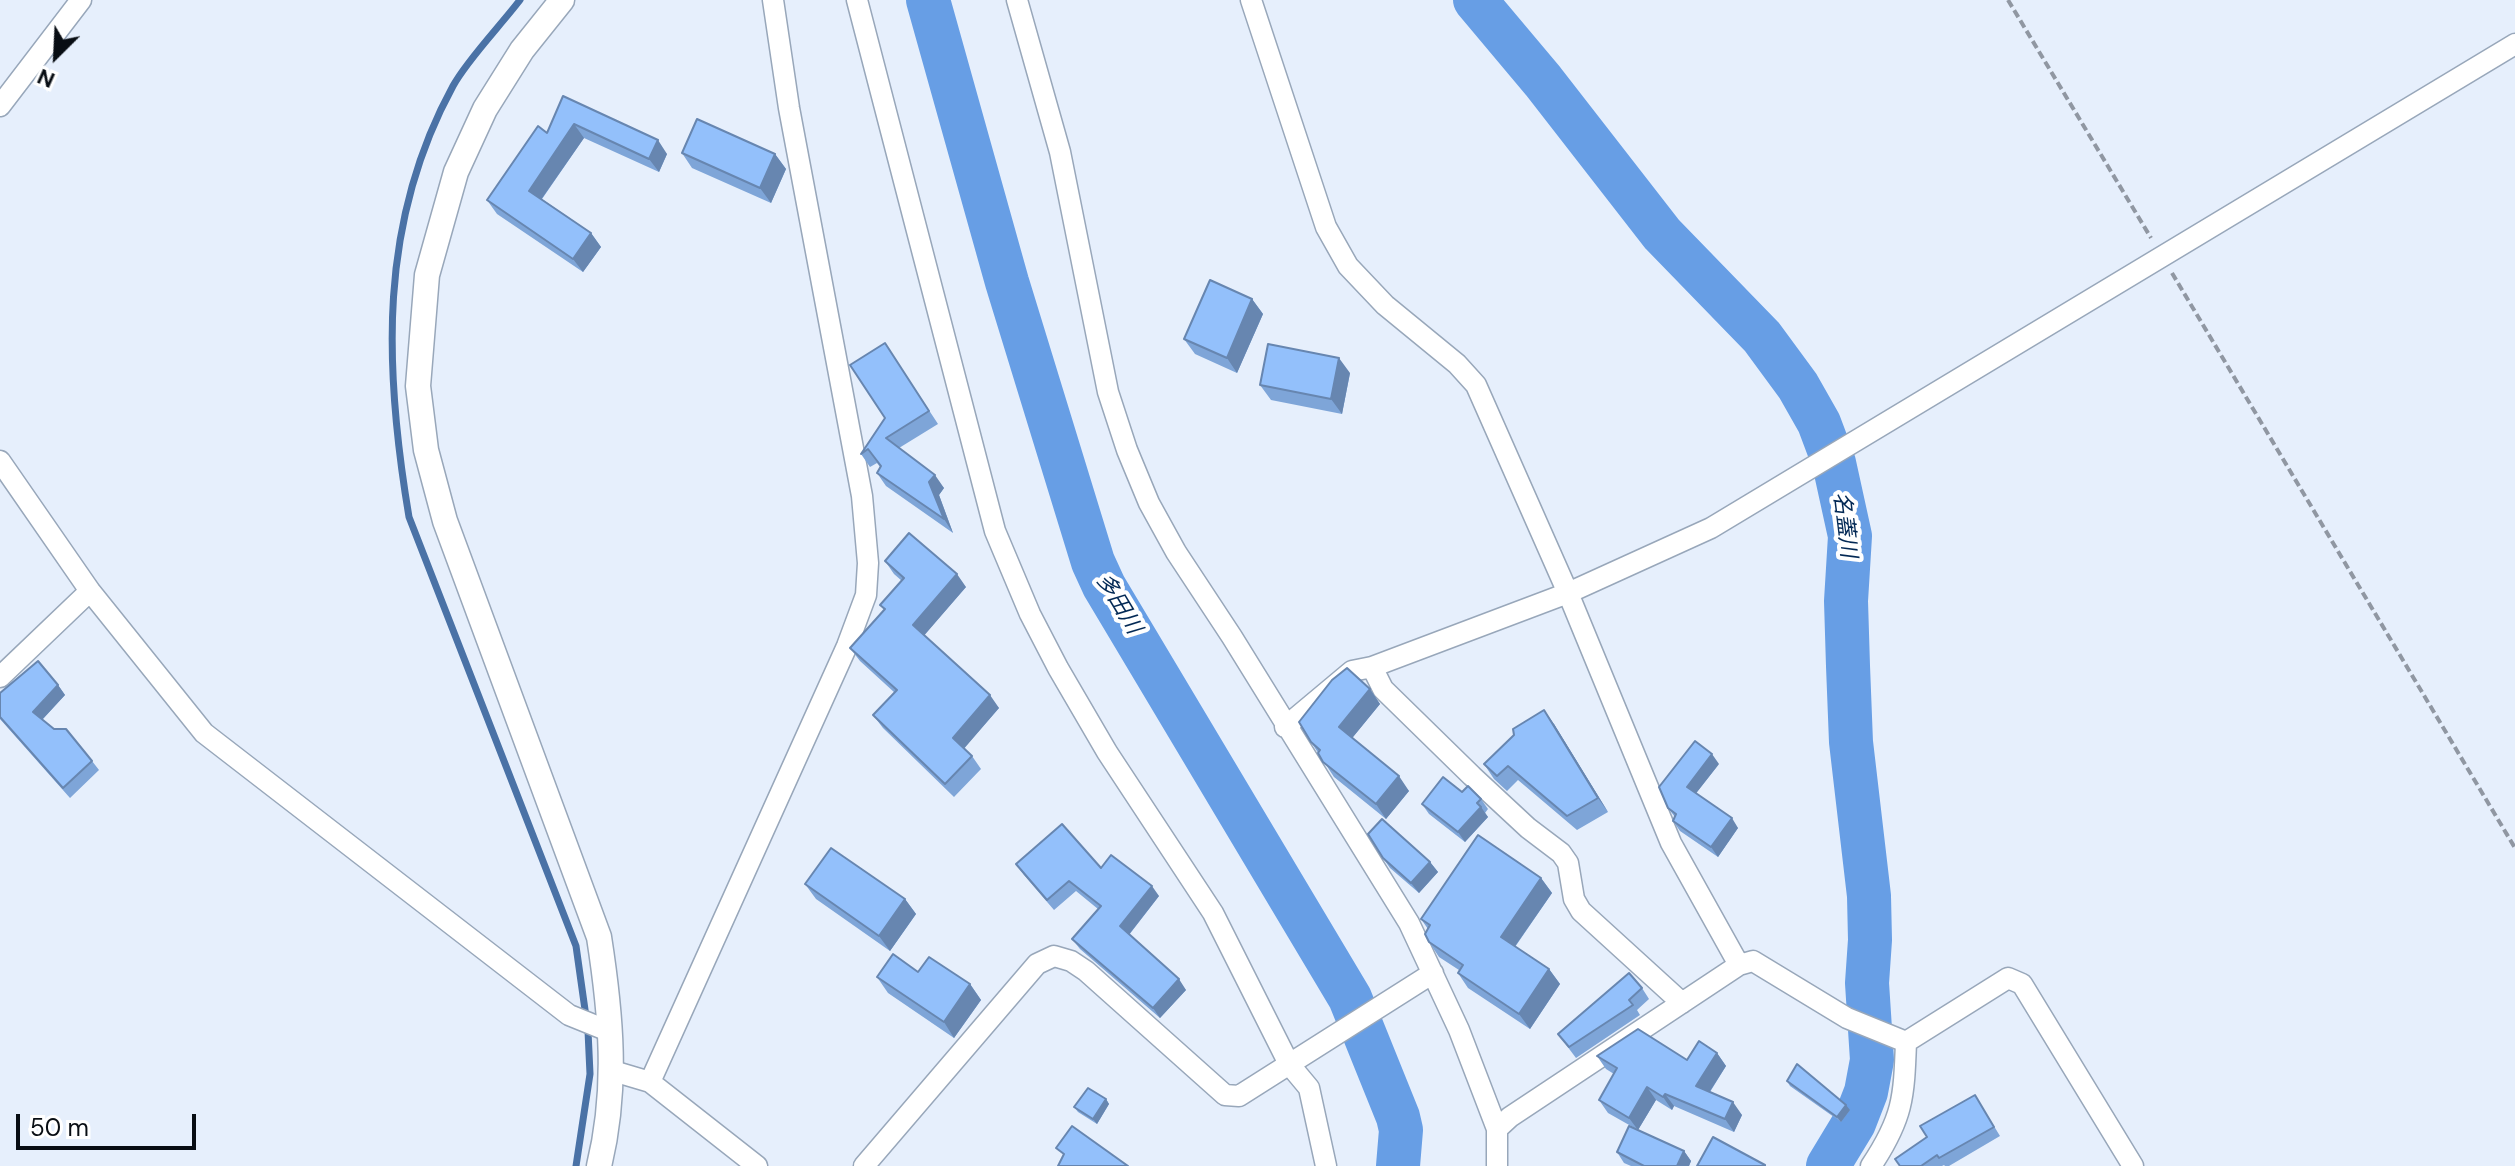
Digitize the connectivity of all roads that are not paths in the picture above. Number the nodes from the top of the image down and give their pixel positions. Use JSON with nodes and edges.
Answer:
{"nodes":[{"id":1,"x":81,"y":0,"type":"edge"},
{"id":2,"x":562,"y":0,"type":"edge"},
{"id":3,"x":773,"y":0,"type":"edge"},
{"id":4,"x":857,"y":0,"type":"edge"},
{"id":5,"x":1017,"y":0,"type":"edge"},
{"id":6,"x":1251,"y":0,"type":"edge"},
{"id":7,"x":2515,"y":44,"type":"edge"},
{"id":8,"x":0,"y":106,"type":"edge"},
{"id":9,"x":0,"y":461,"type":"edge"},
{"id":10,"x":90,"y":591,"type":"junction"},
{"id":11,"x":1568,"y":593,"type":"junction"},
{"id":12,"x":1372,"y":667,"type":"junction"},
{"id":13,"x":0,"y":677,"type":"edge"},
{"id":14,"x":1285,"y":727,"type":"junction"},
{"id":15,"x":1739,"y":965,"type":"junction"},
{"id":16,"x":1425,"y":978,"type":"junction"},
{"id":17,"x":1682,"y":1003,"type":"junction"},
{"id":18,"x":596,"y":1026,"type":"junction"},
{"id":19,"x":1900,"y":1040,"type":"junction"},
{"id":20,"x":1294,"y":1061,"type":"junction"},
{"id":21,"x":613,"y":1071,"type":"junction"},
{"id":22,"x":650,"y":1082,"type":"junction"},
{"id":23,"x":1497,"y":1129,"type":"junction"},
{"id":24,"x":599,"y":1166,"type":"edge"},
{"id":25,"x":757,"y":1166,"type":"edge"},
{"id":26,"x":864,"y":1166,"type":"edge"},
{"id":27,"x":1326,"y":1166,"type":"edge"},
{"id":28,"x":1497,"y":1166,"type":"edge"},
{"id":29,"x":1871,"y":1166,"type":"edge"},
{"id":30,"x":2133,"y":1166,"type":"edge"}],
"edges":[{"from":1,"to":8,"type":"street"},
{"from":2,"to":18,"type":"street"},
{"from":3,"to":22,"type":"street"},
{"from":4,"to":20,"type":"street"},
{"from":5,"to":14,"type":"street"},
{"from":6,"to":11,"type":"street"},
{"from":7,"to":11,"type":"street"},
{"from":9,"to":10,"type":"street"},
{"from":10,"to":13,"type":"street"},
{"from":10,"to":18,"type":"street"},
{"from":11,"to":12,"type":"street"},
{"from":11,"to":15,"type":"street"},
{"from":12,"to":14,"type":"street"},
{"from":12,"to":17,"type":"street"},
{"from":14,"to":16,"type":"street"},
{"from":15,"to":17,"type":"street"},
{"from":15,"to":19,"type":"street"},
{"from":16,"to":20,"type":"street"},
{"from":16,"to":23,"type":"street"},
{"from":17,"to":23,"type":"street"},
{"from":18,"to":21,"type":"street"},
{"from":19,"to":29,"type":"street"},
{"from":19,"to":30,"type":"street"},
{"from":20,"to":26,"type":"street"},
{"from":20,"to":27,"type":"street"},
{"from":21,"to":22,"type":"street"},
{"from":21,"to":24,"type":"street"},
{"from":22,"to":25,"type":"street"},
{"from":23,"to":28,"type":"street"}]}
